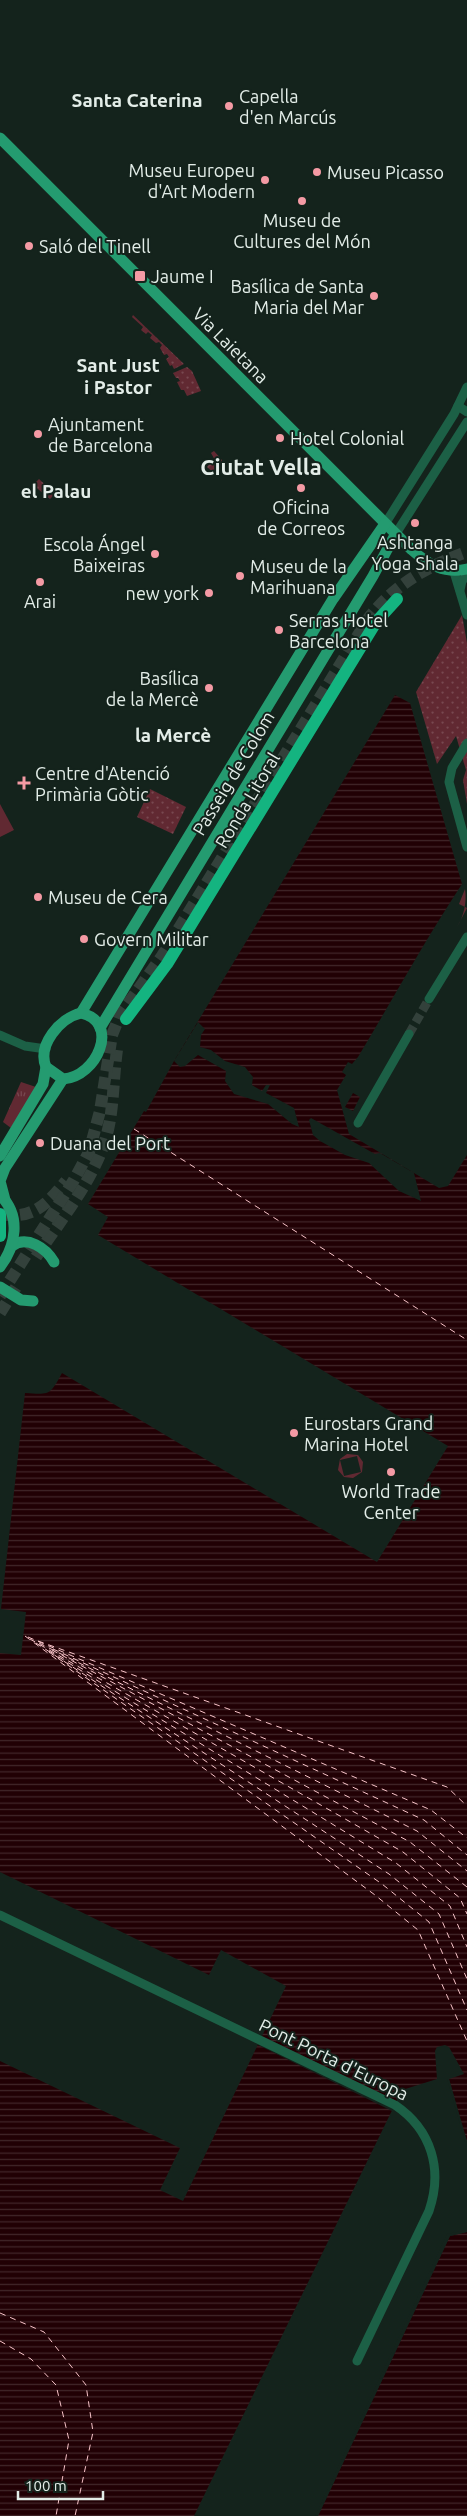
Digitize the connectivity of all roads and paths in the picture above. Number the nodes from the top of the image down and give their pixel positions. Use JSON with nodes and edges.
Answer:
{"nodes":[{"id":1,"x":0,"y":138,"type":"edge"},
{"id":2,"x":467,"y":387,"type":"edge"},
{"id":3,"x":458,"y":406,"type":"junction"},
{"id":4,"x":467,"y":412,"type":"edge"},
{"id":5,"x":467,"y":422,"type":"edge"},
{"id":6,"x":385,"y":524,"type":"junction"},
{"id":7,"x":395,"y":535,"type":"junction"},
{"id":8,"x":467,"y":569,"type":"edge"},
{"id":9,"x":454,"y":572,"type":"junction"},
{"id":10,"x":467,"y":575,"type":"edge"},
{"id":11,"x":460,"y":590,"type":"junction"},
{"id":12,"x":396,"y":599,"type":"dead end"},
{"id":13,"x":467,"y":616,"type":"edge"},
{"id":14,"x":467,"y":743,"type":"edge"},
{"id":15,"x":467,"y":847,"type":"edge"},
{"id":16,"x":467,"y":937,"type":"edge"},
{"id":17,"x":429,"y":999,"type":"tunnel mouth"},
{"id":18,"x":81,"y":1013,"type":"junction"},
{"id":19,"x":126,"y":1019,"type":"dead end"},
{"id":20,"x":100,"y":1028,"type":"junction"},
{"id":21,"x":409,"y":1034,"type":"tunnel mouth"},
{"id":22,"x":0,"y":1035,"type":"edge"},
{"id":23,"x":0,"y":1040,"type":"edge"},
{"id":24,"x":46,"y":1058,"type":"junction"},
{"id":25,"x":63,"y":1079,"type":"junction"},
{"id":26,"x":358,"y":1123,"type":"dead end"},
{"id":27,"x":0,"y":1156,"type":"edge"},
{"id":28,"x":2,"y":1197,"type":"edge"},
{"id":29,"x":0,"y":1214,"type":"edge"},
{"id":30,"x":0,"y":1236,"type":"edge"},
{"id":31,"x":12,"y":1246,"type":"junction"},
{"id":32,"x":54,"y":1262,"type":"dead end"},
{"id":33,"x":0,"y":1267,"type":"edge"},
{"id":34,"x":0,"y":1287,"type":"edge"},
{"id":35,"x":18,"y":1299,"type":"junction"},
{"id":36,"x":0,"y":1300,"type":"edge"},
{"id":37,"x":33,"y":1300,"type":"dead end"},
{"id":38,"x":0,"y":1915,"type":"edge"},
{"id":39,"x":357,"y":2361,"type":"dead end"}],
"edges":[{"from":1,"to":6,"type":"main road","name":"Via Laietana"},
{"from":2,"to":3,"type":"street"},
{"from":3,"to":4,"type":"street"},
{"from":3,"to":6,"type":"street"},
{"from":5,"to":7,"type":"street"},
{"from":6,"to":7,"type":"main road","name":"Via Laietana"},
{"from":6,"to":18,"type":"main road","name":"Passeig de Colom"},
{"from":7,"to":9,"type":"main road","name":"Via Laietana"},
{"from":7,"to":20,"type":"main road","name":"Passeig de Colom"},
{"from":8,"to":9,"type":"main road"},
{"from":9,"to":11,"type":"street"},
{"from":10,"to":11,"type":"street"},
{"from":11,"to":13,"type":"street"},
{"from":12,"to":19,"type":"highway","name":"Ronda Litoral"},
{"from":14,"to":15,"type":"street"},
{"from":16,"to":17,"type":"street"},
{"from":18,"to":20,"type":"main road"},
{"from":18,"to":24,"type":"main road"},
{"from":20,"to":25,"type":"main road"},
{"from":21,"to":26,"type":"street"},
{"from":22,"to":24,"type":"street"},
{"from":23,"to":24,"type":"street"},
{"from":24,"to":25,"type":"main road"},
{"from":24,"to":27,"type":"main road"},
{"from":25,"to":28,"type":"main road"},
{"from":28,"to":31,"type":"main road"},
{"from":29,"to":30,"type":"highway"},
{"from":31,"to":32,"type":"main road"},
{"from":31,"to":33,"type":"main road"},
{"from":34,"to":35,"type":"main road"},
{"from":35,"to":36,"type":"main road"},
{"from":35,"to":37,"type":"main road"},
{"from":38,"to":39,"type":"street","name":"Pont Porta d'Europa"}]}
